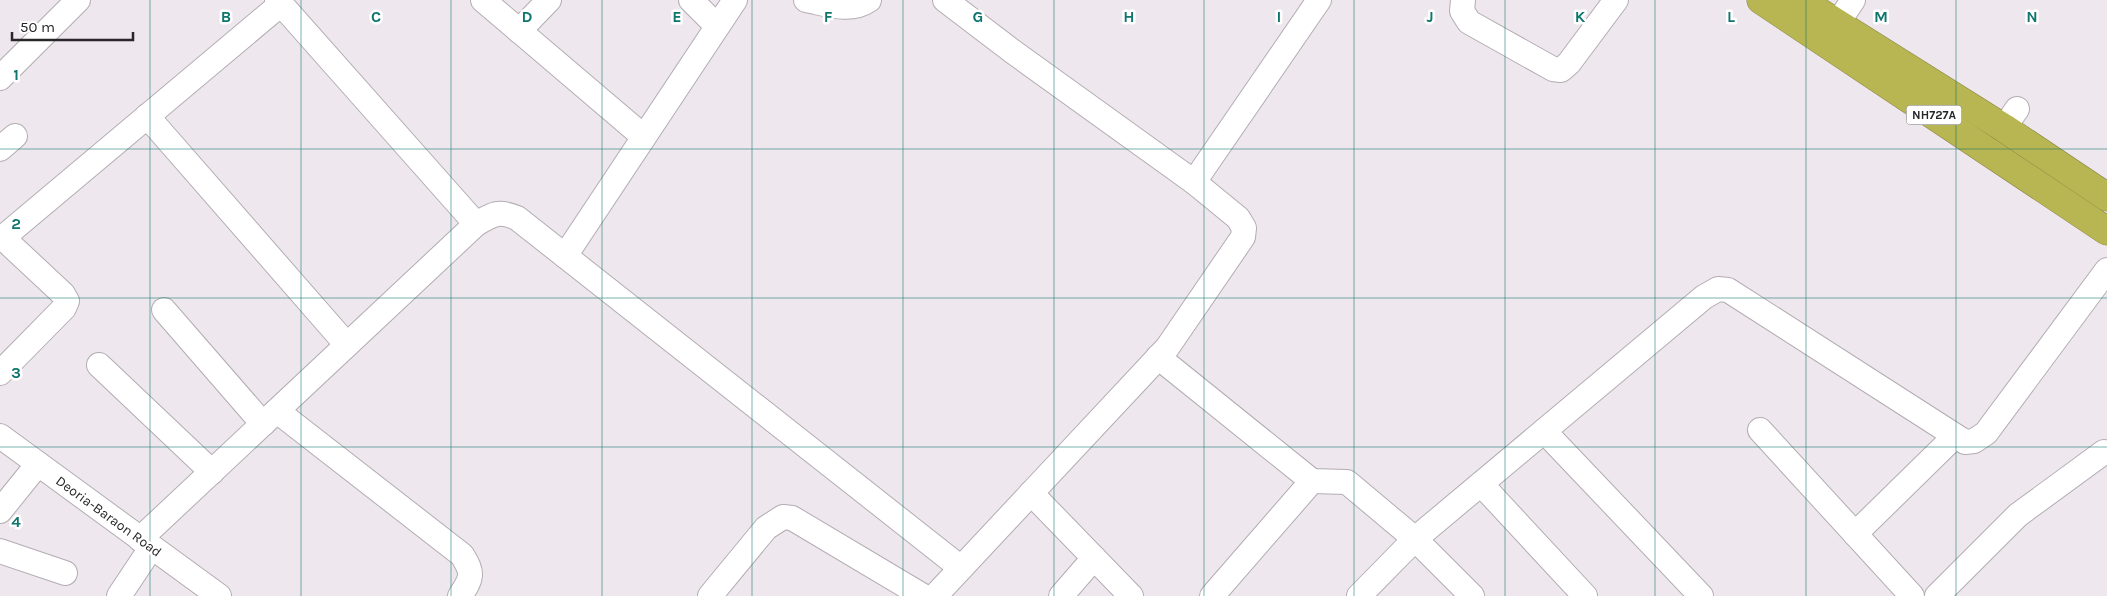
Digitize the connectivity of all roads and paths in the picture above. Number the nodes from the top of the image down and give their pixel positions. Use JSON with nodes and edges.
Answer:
{"nodes":[{"id":1,"x":78,"y":0,"type":"edge"},
{"id":2,"x":483,"y":0,"type":"edge"},
{"id":3,"x":549,"y":0,"type":"edge"},
{"id":4,"x":691,"y":0,"type":"edge"},
{"id":5,"x":735,"y":0,"type":"edge"},
{"id":6,"x":806,"y":0,"type":"edge"},
{"id":7,"x":869,"y":0,"type":"edge"},
{"id":8,"x":945,"y":0,"type":"edge"},
{"id":9,"x":1319,"y":0,"type":"edge"},
{"id":10,"x":1463,"y":0,"type":"edge"},
{"id":11,"x":1616,"y":0,"type":"edge"},
{"id":12,"x":1761,"y":0,"type":"edge"},
{"id":13,"x":1800,"y":0,"type":"edge"},
{"id":14,"x":1853,"y":0,"type":"edge"},
{"id":15,"x":279,"y":2,"type":"edge"},
{"id":16,"x":971,"y":8,"type":"edge"},
{"id":17,"x":1837,"y":24,"type":"junction"},
{"id":18,"x":717,"y":26,"type":"junction"},
{"id":19,"x":519,"y":30,"type":"junction"},
{"id":20,"x":0,"y":78,"type":"edge"},
{"id":21,"x":147,"y":116,"type":"junction"},
{"id":22,"x":644,"y":137,"type":"junction"},
{"id":23,"x":1194,"y":182,"type":"junction"},
{"id":24,"x":2107,"y":197,"type":"edge"},
{"id":25,"x":476,"y":224,"type":"junction"},
{"id":26,"x":2107,"y":231,"type":"edge"},
{"id":27,"x":3,"y":234,"type":"edge"},
{"id":28,"x":565,"y":256,"type":"junction"},
{"id":29,"x":2107,"y":270,"type":"edge"},
{"id":30,"x":164,"y":310,"type":"dead end"},
{"id":31,"x":347,"y":345,"type":"junction"},
{"id":32,"x":1158,"y":357,"type":"junction"},
{"id":33,"x":99,"y":365,"type":"dead end"},
{"id":34,"x":0,"y":372,"type":"edge"},
{"id":35,"x":270,"y":417,"type":"junction"},
{"id":36,"x":1760,"y":430,"type":"dead end"},
{"id":37,"x":1544,"y":431,"type":"junction"},
{"id":38,"x":0,"y":436,"type":"edge"},
{"id":39,"x":1955,"y":436,"type":"junction"},
{"id":40,"x":2104,"y":452,"type":"dead end"},
{"id":41,"x":38,"y":464,"type":"junction"},
{"id":42,"x":212,"y":472,"type":"junction"},
{"id":43,"x":1312,"y":482,"type":"junction"},
{"id":44,"x":1481,"y":484,"type":"junction"},
{"id":45,"x":1031,"y":493,"type":"junction"},
{"id":46,"x":0,"y":511,"type":"edge"},
{"id":47,"x":1855,"y":534,"type":"junction"},
{"id":48,"x":1415,"y":539,"type":"junction"},
{"id":49,"x":145,"y":544,"type":"junction"},
{"id":50,"x":1094,"y":558,"type":"junction"},
{"id":51,"x":4,"y":559,"type":"edge"},
{"id":52,"x":961,"y":568,"type":"junction"},
{"id":53,"x":64,"y":573,"type":"dead end"},
{"id":54,"x":1122,"y":593,"type":"edge"},
{"id":55,"x":119,"y":596,"type":"edge"},
{"id":56,"x":219,"y":596,"type":"edge"},
{"id":57,"x":460,"y":596,"type":"edge"},
{"id":58,"x":710,"y":596,"type":"edge"},
{"id":59,"x":923,"y":596,"type":"edge"},
{"id":60,"x":935,"y":596,"type":"edge"},
{"id":61,"x":1061,"y":596,"type":"edge"},
{"id":62,"x":1212,"y":596,"type":"edge"},
{"id":63,"x":1359,"y":596,"type":"edge"},
{"id":64,"x":1472,"y":596,"type":"edge"},
{"id":65,"x":1586,"y":596,"type":"edge"},
{"id":66,"x":1701,"y":596,"type":"edge"},
{"id":67,"x":1912,"y":596,"type":"edge"},
{"id":68,"x":1936,"y":596,"type":"edge"}],
"edges":[{"from":1,"to":20,"type":"street"},
{"from":2,"to":19,"type":"street"},
{"from":3,"to":19,"type":"street"},
{"from":4,"to":18,"type":"street"},
{"from":5,"to":18,"type":"street"},
{"from":6,"to":7,"type":"street"},
{"from":8,"to":16,"type":"street"},
{"from":9,"to":23,"type":"street"},
{"from":10,"to":11,"type":"street"},
{"from":12,"to":26,"type":"highway","number":"NH727A"},
{"from":13,"to":17,"type":"highway","number":"NH727A"},
{"from":14,"to":17,"type":"street"},
{"from":15,"to":21,"type":"street"},
{"from":15,"to":25,"type":"street"},
{"from":16,"to":23,"type":"street"},
{"from":17,"to":24,"type":"highway","number":"NH727A"},
{"from":18,"to":22,"type":"street"},
{"from":19,"to":22,"type":"street"},
{"from":21,"to":27,"type":"street"},
{"from":21,"to":31,"type":"street"},
{"from":22,"to":28,"type":"street"},
{"from":23,"to":32,"type":"street"},
{"from":25,"to":28,"type":"street"},
{"from":25,"to":31,"type":"street"},
{"from":27,"to":34,"type":"street"},
{"from":28,"to":52,"type":"street"},
{"from":29,"to":39,"type":"street"},
{"from":30,"to":35,"type":"street"},
{"from":31,"to":35,"type":"street"},
{"from":32,"to":43,"type":"street"},
{"from":32,"to":45,"type":"street"},
{"from":33,"to":42,"type":"street"},
{"from":35,"to":42,"type":"street"},
{"from":35,"to":57,"type":"street"},
{"from":36,"to":47,"type":"street"},
{"from":37,"to":39,"type":"street"},
{"from":37,"to":44,"type":"street"},
{"from":37,"to":66,"type":"street"},
{"from":38,"to":41,"type":"street","name":"Deoria-Baraon Road"},
{"from":39,"to":47,"type":"street"},
{"from":40,"to":68,"type":"street"},
{"from":41,"to":46,"type":"street"},
{"from":41,"to":49,"type":"street","name":"Deoria-Baraon Road"},
{"from":42,"to":49,"type":"street"},
{"from":43,"to":48,"type":"street"},
{"from":43,"to":62,"type":"street"},
{"from":44,"to":48,"type":"street"},
{"from":44,"to":65,"type":"street"},
{"from":45,"to":50,"type":"street"},
{"from":45,"to":52,"type":"street"},
{"from":47,"to":67,"type":"street"},
{"from":48,"to":63,"type":"street"},
{"from":48,"to":64,"type":"street"},
{"from":49,"to":55,"type":"street"},
{"from":49,"to":56,"type":"street","name":"Deoria-Baraon Road"},
{"from":50,"to":54,"type":"street"},
{"from":50,"to":61,"type":"street"},
{"from":51,"to":53,"type":"street"},
{"from":52,"to":60,"type":"street"},
{"from":58,"to":59,"type":"street"}]}
